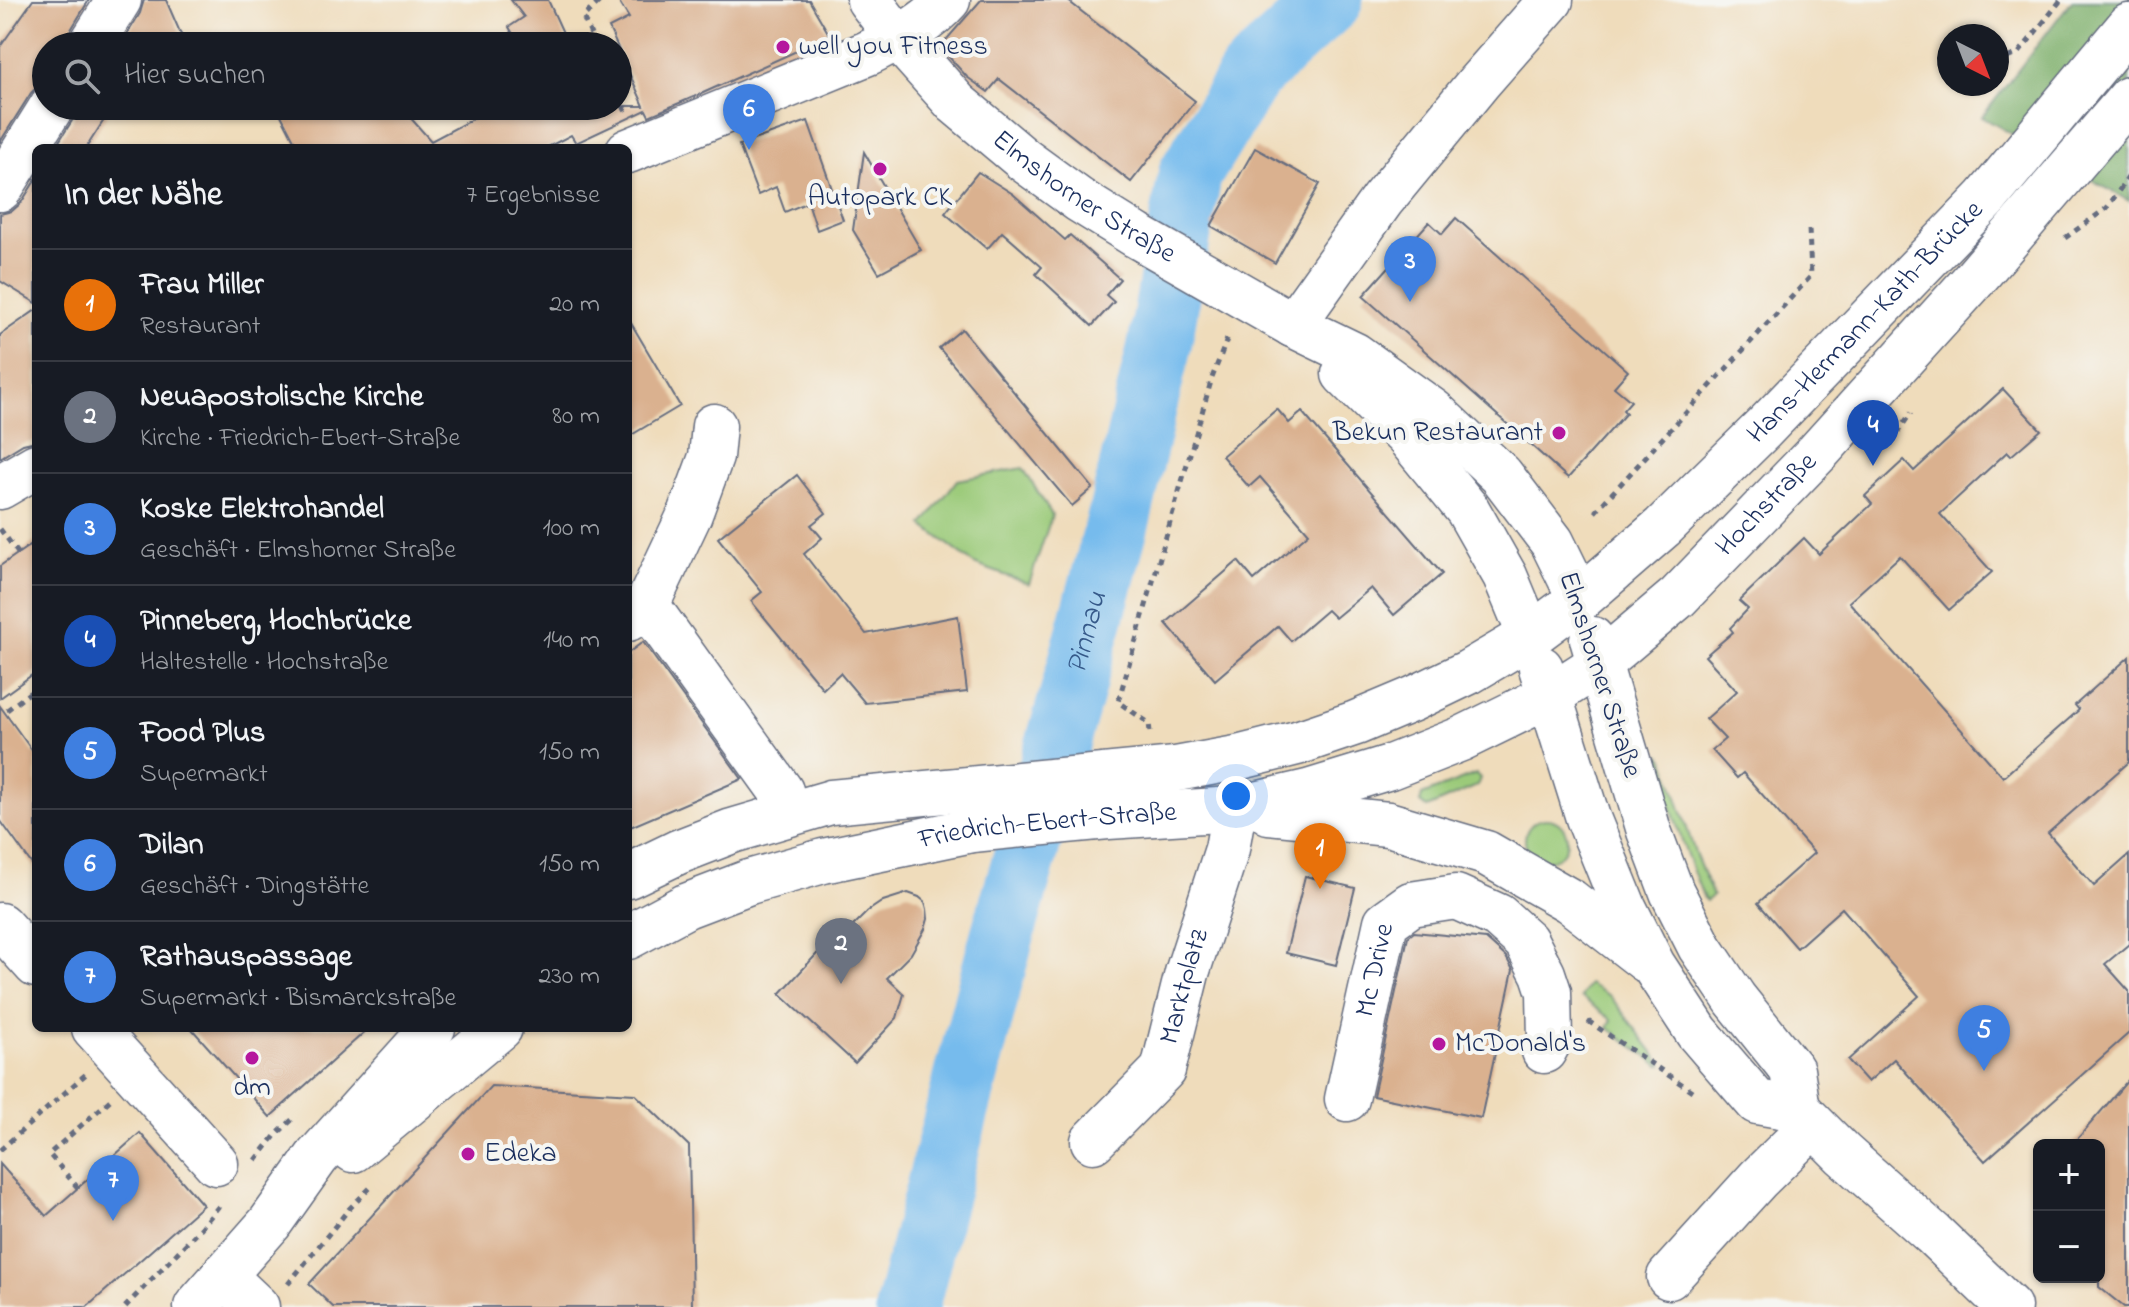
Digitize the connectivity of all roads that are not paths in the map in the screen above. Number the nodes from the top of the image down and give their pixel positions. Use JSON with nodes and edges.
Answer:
{"nodes":[{"id":1,"x":119,"y":0,"type":"edge"},
{"id":2,"x":869,"y":0,"type":"edge"},
{"id":3,"x":948,"y":0,"type":"edge"},
{"id":4,"x":1551,"y":0,"type":"edge"},
{"id":5,"x":2129,"y":26,"type":"edge"},
{"id":6,"x":99,"y":32,"type":"edge"},
{"id":7,"x":898,"y":38,"type":"junction"},
{"id":8,"x":2129,"y":99,"type":"edge"},
{"id":9,"x":43,"y":120,"type":"edge"},
{"id":10,"x":632,"y":149,"type":"edge"},
{"id":11,"x":0,"y":189,"type":"edge"},
{"id":12,"x":2019,"y":228,"type":"joint"},
{"id":13,"x":1293,"y":325,"type":"junction"},
{"id":14,"x":714,"y":426,"type":"dead end"},
{"id":15,"x":32,"y":468,"type":"edge"},
{"id":16,"x":0,"y":487,"type":"edge"},
{"id":17,"x":1580,"y":599,"type":"junction"},
{"id":18,"x":637,"y":612,"type":"edge"},
{"id":19,"x":1530,"y":636,"type":"junction"},
{"id":20,"x":1599,"y":664,"type":"junction"},
{"id":21,"x":1551,"y":695,"type":"junction"},
{"id":22,"x":1111,"y":796,"type":"junction"},
{"id":23,"x":973,"y":809,"type":"junction"},
{"id":24,"x":1234,"y":809,"type":"junction"},
{"id":25,"x":788,"y":814,"type":"junction"},
{"id":26,"x":632,"y":874,"type":"edge"},
{"id":27,"x":749,"y":882,"type":"junction"},
{"id":28,"x":0,"y":925,"type":"edge"},
{"id":29,"x":632,"y":935,"type":"edge"},
{"id":30,"x":32,"y":961,"type":"edge"},
{"id":31,"x":1653,"y":965,"type":"junction"},
{"id":32,"x":429,"y":1032,"type":"edge"},
{"id":33,"x":489,"y":1032,"type":"edge"},
{"id":34,"x":109,"y":1037,"type":"edge"},
{"id":35,"x":455,"y":1045,"type":"edge"},
{"id":36,"x":1544,"y":1051,"type":"dead end"},
{"id":37,"x":1347,"y":1099,"type":"dead end"},
{"id":38,"x":1806,"y":1117,"type":"junction"},
{"id":39,"x":1093,"y":1141,"type":"dead end"},
{"id":40,"x":222,"y":1180,"type":"road end"},
{"id":41,"x":270,"y":1223,"type":"junction"},
{"id":42,"x":1669,"y":1277,"type":"dead end"},
{"id":43,"x":210,"y":1291,"type":"edge"},
{"id":44,"x":257,"y":1307,"type":"edge"},
{"id":45,"x":2009,"y":1307,"type":"edge"}],
"edges":[{"from":1,"to":6,"type":"main road"},
{"from":2,"to":7,"type":"main road","name":"Elmshorner Straße"},
{"from":3,"to":7,"type":"main road"},
{"from":4,"to":13,"type":"main road"},
{"from":5,"to":17,"type":"main road","name":"Hans-Hermann-Kath-Brücke"},
{"from":7,"to":10,"type":"main road"},
{"from":7,"to":13,"type":"main road","name":"Elmshorner Straße"},
{"from":8,"to":12,"type":"main road","name":"Hans-Hermann-Kath-Brücke"},
{"from":9,"to":11,"type":"main road"},
{"from":12,"to":20,"type":"main road","name":"Hochstraße"},
{"from":13,"to":17,"type":"main road","name":"Elmshorner Straße"},
{"from":13,"to":19,"type":"main road","name":"Elmshorner Straße"},
{"from":14,"to":18,"type":"main road"},
{"from":15,"to":16,"type":"main road"},
{"from":17,"to":19,"type":"main road","name":"Friedrich-Ebert-Straße"},
{"from":17,"to":20,"type":"main road","name":"Elmshorner Straße"},
{"from":18,"to":25,"type":"main road"},
{"from":19,"to":21,"type":"main road","name":"Elmshorner Straße"},
{"from":19,"to":22,"type":"main road","name":"Friedrich-Ebert-Straße"},
{"from":20,"to":21,"type":"main road","name":"Friedrich-Ebert-Straße"},
{"from":20,"to":38,"type":"main road","name":"Elmshorner Straße"},
{"from":21,"to":24,"type":"main road","name":"Friedrich-Ebert-Straße"},
{"from":21,"to":31,"type":"main road","name":"Elmshorner Straße"},
{"from":22,"to":23,"type":"main road","name":"Friedrich-Ebert-Straße"},
{"from":22,"to":24,"type":"main road","name":"Friedrich-Ebert-Straße"},
{"from":23,"to":25,"type":"main road","name":"Friedrich-Ebert-Straße"},
{"from":23,"to":27,"type":"main road","name":"Friedrich-Ebert-Straße"},
{"from":24,"to":31,"type":"main road","name":"Elmshorner Straße"},
{"from":24,"to":39,"type":"main road","name":"Marktplatz"},
{"from":25,"to":26,"type":"main road","name":"Friedrich-Ebert-Straße"},
{"from":25,"to":27,"type":"main road"},
{"from":27,"to":29,"type":"main road","name":"Friedrich-Ebert-Straße"},
{"from":28,"to":30,"type":"main road"},
{"from":31,"to":38,"type":"main road","name":"Elmshorner Straße"},
{"from":32,"to":41,"type":"main road"},
{"from":33,"to":35,"type":"main road"},
{"from":34,"to":40,"type":"main road"},
{"from":35,"to":41,"type":"main road"},
{"from":36,"to":37,"type":"main road","name":"Mc Drive"},
{"from":38,"to":42,"type":"main road"},
{"from":38,"to":45,"type":"main road"},
{"from":41,"to":43,"type":"main road"},
{"from":43,"to":44,"type":"main road"}]}
